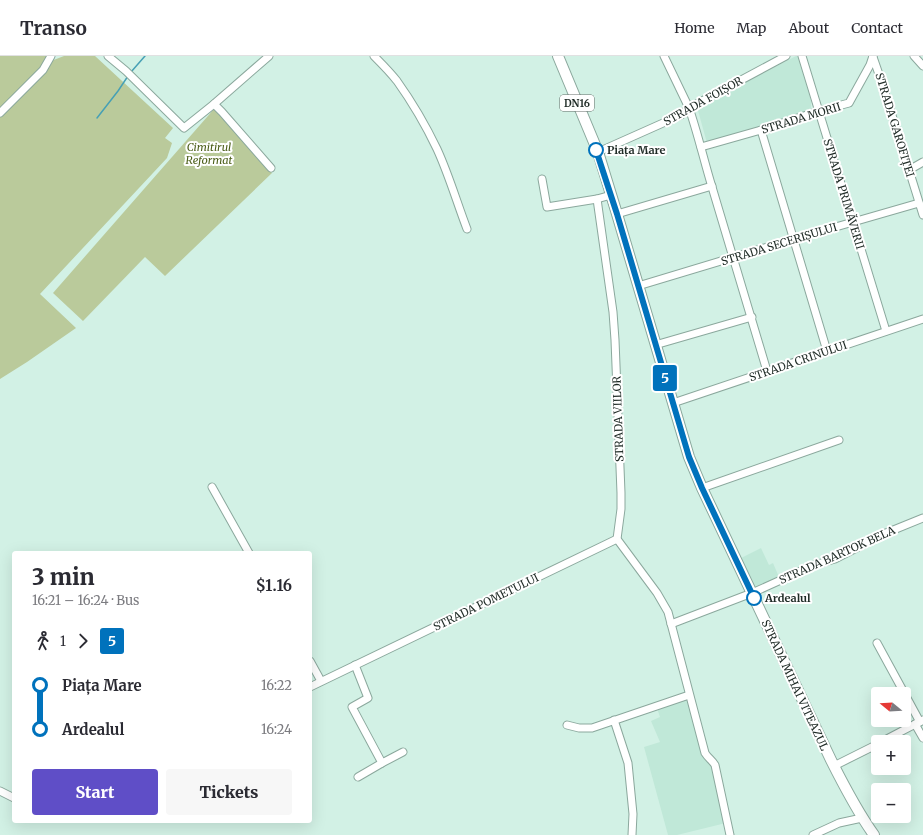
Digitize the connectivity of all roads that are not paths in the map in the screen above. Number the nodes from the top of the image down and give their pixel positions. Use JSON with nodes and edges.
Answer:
{"nodes":[{"id":1,"x":108,"y":56,"type":"edge"},
{"id":2,"x":269,"y":56,"type":"edge"},
{"id":3,"x":374,"y":56,"type":"edge"},
{"id":4,"x":558,"y":56,"type":"edge"},
{"id":5,"x":664,"y":56,"type":"edge"},
{"id":6,"x":786,"y":56,"type":"edge"},
{"id":7,"x":802,"y":56,"type":"edge"},
{"id":8,"x":873,"y":56,"type":"edge"},
{"id":9,"x":914,"y":56,"type":"edge"},
{"id":10,"x":50,"y":58,"type":"edge"},
{"id":11,"x":923,"y":66,"type":"edge"},
{"id":12,"x":214,"y":104,"type":"junction"},
{"id":13,"x":689,"y":108,"type":"junction"},
{"id":14,"x":819,"y":112,"type":"junction"},
{"id":15,"x":0,"y":113,"type":"edge"},
{"id":16,"x":761,"y":130,"type":"junction"},
{"id":17,"x":701,"y":147,"type":"junction"},
{"id":18,"x":598,"y":152,"type":"junction"},
{"id":19,"x":923,"y":162,"type":"edge"},
{"id":20,"x":271,"y":168,"type":"dead end"},
{"id":21,"x":909,"y":170,"type":"junction"},
{"id":22,"x":542,"y":179,"type":"dead end"},
{"id":23,"x":712,"y":186,"type":"junction"},
{"id":24,"x":611,"y":195,"type":"junction"},
{"id":25,"x":597,"y":199,"type":"junction"},
{"id":26,"x":919,"y":203,"type":"junction"},
{"id":27,"x":617,"y":214,"type":"junction"},
{"id":28,"x":923,"y":216,"type":"edge"},
{"id":29,"x":853,"y":222,"type":"junction"},
{"id":30,"x":467,"y":229,"type":"dead end"},
{"id":31,"x":794,"y":239,"type":"junction"},
{"id":32,"x":734,"y":258,"type":"junction"},
{"id":33,"x":638,"y":286,"type":"junction"},
{"id":34,"x":752,"y":317,"type":"junction"},
{"id":35,"x":923,"y":319,"type":"edge"},
{"id":36,"x":886,"y":332,"type":"junction"},
{"id":37,"x":656,"y":345,"type":"junction"},
{"id":38,"x":828,"y":350,"type":"junction"},
{"id":39,"x":767,"y":371,"type":"junction"},
{"id":40,"x":672,"y":403,"type":"junction"},
{"id":41,"x":840,"y":440,"type":"dead end"},
{"id":42,"x":212,"y":487,"type":"dead end"},
{"id":43,"x":702,"y":488,"type":"junction"},
{"id":44,"x":923,"y":518,"type":"edge"},
{"id":45,"x":617,"y":540,"type":"junction"},
{"id":46,"x":248,"y":551,"type":"edge"},
{"id":47,"x":752,"y":593,"type":"junction"},
{"id":48,"x":671,"y":624,"type":"junction"},
{"id":49,"x":877,"y":643,"type":"dead end"},
{"id":50,"x":312,"y":665,"type":"edge"},
{"id":51,"x":355,"y":665,"type":"junction"},
{"id":52,"x":321,"y":681,"type":"junction"},
{"id":53,"x":312,"y":686,"type":"edge"},
{"id":54,"x":689,"y":695,"type":"junction"},
{"id":55,"x":614,"y":720,"type":"junction"},
{"id":56,"x":919,"y":722,"type":"edge"},
{"id":57,"x":567,"y":725,"type":"dead end"},
{"id":58,"x":894,"y":735,"type":"edge"},
{"id":59,"x":923,"y":738,"type":"edge"},
{"id":60,"x":871,"y":748,"type":"edge"},
{"id":61,"x":403,"y":752,"type":"dead end"},
{"id":62,"x":382,"y":763,"type":"junction"},
{"id":63,"x":834,"y":766,"type":"junction"},
{"id":64,"x":358,"y":777,"type":"dead end"},
{"id":65,"x":0,"y":791,"type":"edge"},
{"id":66,"x":12,"y":797,"type":"edge"},
{"id":67,"x":862,"y":818,"type":"junction"},
{"id":68,"x":632,"y":835,"type":"edge"},
{"id":69,"x":730,"y":835,"type":"edge"},
{"id":70,"x":813,"y":835,"type":"edge"},
{"id":71,"x":874,"y":835,"type":"edge"}],
"edges":[{"from":1,"to":12,"type":"street"},
{"from":2,"to":12,"type":"street"},
{"from":3,"to":30,"type":"street"},
{"from":4,"to":18,"type":"highway","name":"STRADA MIHAI VITEAZUL","number":"DN16"},
{"from":5,"to":13,"type":"street"},
{"from":6,"to":13,"type":"street","name":"STRADA FOIȘOR"},
{"from":7,"to":14,"type":"street","name":"STRADA PRIMĂVERII"},
{"from":8,"to":14,"type":"street","name":"STRADA MORII"},
{"from":8,"to":21,"type":"street","name":"STRADA GAROFIȚEI"},
{"from":9,"to":11,"type":"street"},
{"from":10,"to":15,"type":"street"},
{"from":12,"to":20,"type":"street"},
{"from":13,"to":17,"type":"street"},
{"from":13,"to":18,"type":"street","name":"STRADA FOIȘOR"},
{"from":14,"to":16,"type":"street","name":"STRADA MORII"},
{"from":14,"to":29,"type":"street","name":"STRADA PRIMĂVERII"},
{"from":16,"to":17,"type":"street","name":"STRADA MORII"},
{"from":16,"to":31,"type":"street"},
{"from":17,"to":23,"type":"street"},
{"from":18,"to":24,"type":"highway","name":"STRADA MIHAI VITEAZUL","number":"DN16"},
{"from":19,"to":21,"type":"street"},
{"from":21,"to":26,"type":"street","name":"STRADA GAROFIȚEI"},
{"from":22,"to":25,"type":"street"},
{"from":23,"to":27,"type":"street"},
{"from":23,"to":32,"type":"street"},
{"from":24,"to":25,"type":"street"},
{"from":24,"to":27,"type":"highway","name":"STRADA MIHAI VITEAZUL","number":"DN16"},
{"from":25,"to":45,"type":"street","name":"STRADA VIILOR"},
{"from":26,"to":28,"type":"street","name":"STRADA GAROFIȚEI"},
{"from":26,"to":29,"type":"street","name":"STRADA SECERIȘULUI"},
{"from":27,"to":33,"type":"highway","name":"STRADA MIHAI VITEAZUL","number":"DN16"},
{"from":29,"to":31,"type":"street","name":"STRADA SECERIȘULUI"},
{"from":29,"to":36,"type":"street","name":"STRADA PRIMĂVERII"},
{"from":31,"to":32,"type":"street","name":"STRADA SECERIȘULUI"},
{"from":31,"to":38,"type":"street"},
{"from":32,"to":33,"type":"street","name":"STRADA SECERIȘULUI"},
{"from":32,"to":34,"type":"street"},
{"from":33,"to":37,"type":"highway","name":"STRADA MIHAI VITEAZUL","number":"DN16"},
{"from":34,"to":37,"type":"street"},
{"from":34,"to":39,"type":"street"},
{"from":35,"to":36,"type":"street","name":"STRADA CRINULUI"},
{"from":36,"to":38,"type":"street","name":"STRADA CRINULUI"},
{"from":37,"to":40,"type":"highway","name":"STRADA MIHAI VITEAZUL","number":"DN16"},
{"from":38,"to":39,"type":"street","name":"STRADA CRINULUI"},
{"from":39,"to":40,"type":"street","name":"STRADA CRINULUI"},
{"from":40,"to":43,"type":"highway","name":"STRADA MIHAI VITEAZUL","number":"DN16"},
{"from":41,"to":43,"type":"street"},
{"from":42,"to":46,"type":"street"},
{"from":43,"to":47,"type":"highway","name":"STRADA MIHAI VITEAZUL","number":"DN16"},
{"from":44,"to":47,"type":"street","name":"STRADA BARTOK BELA"},
{"from":45,"to":48,"type":"street"},
{"from":45,"to":51,"type":"street","name":"STRADA POMETULUI"},
{"from":47,"to":48,"type":"street"},
{"from":47,"to":63,"type":"highway","name":"STRADA MIHAI VITEAZUL","number":"DN16"},
{"from":48,"to":54,"type":"street"},
{"from":49,"to":56,"type":"street"},
{"from":50,"to":52,"type":"street"},
{"from":51,"to":52,"type":"street","name":"STRADA POMETULUI"},
{"from":51,"to":62,"type":"street"},
{"from":52,"to":53,"type":"street","name":"STRADA POMETULUI"},
{"from":54,"to":55,"type":"street"},
{"from":54,"to":69,"type":"street"},
{"from":55,"to":57,"type":"street"},
{"from":55,"to":68,"type":"street"},
{"from":56,"to":58,"type":"street"},
{"from":56,"to":59,"type":"street"},
{"from":60,"to":63,"type":"street"},
{"from":61,"to":62,"type":"street"},
{"from":62,"to":64,"type":"street"},
{"from":63,"to":67,"type":"highway","name":"STRADA MIHAI VITEAZUL","number":"DN16"},
{"from":65,"to":66,"type":"street"},
{"from":67,"to":70,"type":"street"},
{"from":67,"to":71,"type":"highway","name":"STRADA MIHAI VITEAZUL","number":"DN16"}]}
